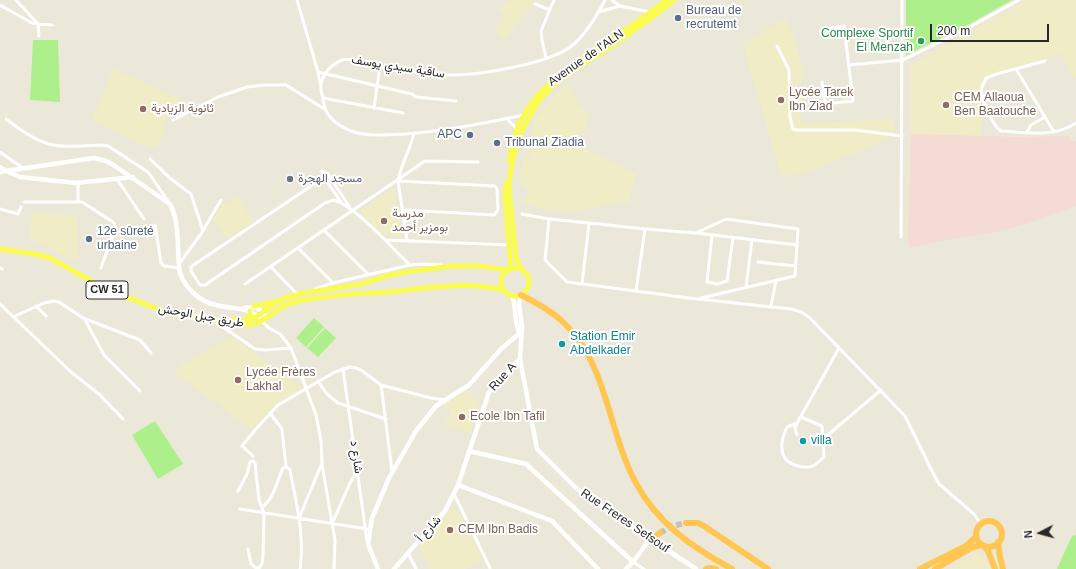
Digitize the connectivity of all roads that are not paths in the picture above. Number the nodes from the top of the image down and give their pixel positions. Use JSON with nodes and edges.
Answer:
{"nodes":[{"id":1,"x":16,"y":0,"type":"edge"},
{"id":2,"x":297,"y":0,"type":"edge"},
{"id":3,"x":554,"y":0,"type":"edge"},
{"id":4,"x":605,"y":0,"type":"edge"},
{"id":5,"x":612,"y":0,"type":"edge"},
{"id":6,"x":666,"y":0,"type":"edge"},
{"id":7,"x":674,"y":0,"type":"edge"},
{"id":8,"x":902,"y":0,"type":"edge"},
{"id":9,"x":1019,"y":0,"type":"edge"},
{"id":10,"x":535,"y":4,"type":"dead end"},
{"id":11,"x":0,"y":5,"type":"edge"},
{"id":12,"x":620,"y":6,"type":"junction"},
{"id":13,"x":550,"y":10,"type":"junction"},
{"id":14,"x":598,"y":12,"type":"junction"},
{"id":15,"x":652,"y":14,"type":"junction"},
{"id":16,"x":38,"y":24,"type":"junction"},
{"id":17,"x":52,"y":25,"type":"dead end"},
{"id":18,"x":826,"y":29,"type":"dead end"},
{"id":19,"x":39,"y":36,"type":"dead end"},
{"id":20,"x":777,"y":46,"type":"dead end"},
{"id":21,"x":546,"y":58,"type":"junction"},
{"id":22,"x":903,"y":60,"type":"junction"},
{"id":23,"x":1045,"y":60,"type":"dead end"},
{"id":24,"x":849,"y":65,"type":"junction"},
{"id":25,"x":380,"y":66,"type":"junction"},
{"id":26,"x":1016,"y":69,"type":"junction"},
{"id":27,"x":318,"y":72,"type":"junction"},
{"id":28,"x":324,"y":74,"type":"junction"},
{"id":29,"x":822,"y":82,"type":"dead end"},
{"id":30,"x":377,"y":86,"type":"junction"},
{"id":31,"x":323,"y":98,"type":"junction"},
{"id":32,"x":456,"y":101,"type":"dead end"},
{"id":33,"x":374,"y":108,"type":"junction"},
{"id":34,"x":326,"y":110,"type":"junction"},
{"id":35,"x":403,"y":113,"type":"dead end"},
{"id":36,"x":526,"y":116,"type":"junction"},
{"id":37,"x":1045,"y":118,"type":"junction"},
{"id":38,"x":6,"y":119,"type":"dead end"},
{"id":39,"x":507,"y":119,"type":"junction"},
{"id":40,"x":173,"y":120,"type":"dead end"},
{"id":41,"x":1076,"y":123,"type":"edge"},
{"id":42,"x":519,"y":130,"type":"junction"},
{"id":43,"x":1027,"y":132,"type":"junction"},
{"id":44,"x":1054,"y":132,"type":"junction"},
{"id":45,"x":414,"y":134,"type":"junction"},
{"id":46,"x":902,"y":136,"type":"junction"},
{"id":47,"x":0,"y":152,"type":"edge"},
{"id":48,"x":150,"y":159,"type":"dead end"},
{"id":49,"x":478,"y":162,"type":"dead end"},
{"id":50,"x":0,"y":167,"type":"edge"},
{"id":51,"x":24,"y":169,"type":"junction"},
{"id":52,"x":6,"y":171,"type":"junction"},
{"id":53,"x":321,"y":171,"type":"dead end"},
{"id":54,"x":0,"y":173,"type":"edge"},
{"id":55,"x":133,"y":177,"type":"junction"},
{"id":56,"x":117,"y":179,"type":"junction"},
{"id":57,"x":398,"y":181,"type":"junction"},
{"id":58,"x":78,"y":183,"type":"junction"},
{"id":59,"x":505,"y":198,"type":"junction"},
{"id":60,"x":498,"y":199,"type":"junction"},
{"id":61,"x":221,"y":200,"type":"dead end"},
{"id":62,"x":78,"y":201,"type":"junction"},
{"id":63,"x":24,"y":202,"type":"dead end"},
{"id":64,"x":341,"y":202,"type":"junction"},
{"id":65,"x":170,"y":204,"type":"junction"},
{"id":66,"x":22,"y":207,"type":"dead end"},
{"id":67,"x":0,"y":209,"type":"edge"},
{"id":68,"x":352,"y":210,"type":"junction"},
{"id":69,"x":402,"y":210,"type":"junction"},
{"id":70,"x":522,"y":214,"type":"dead end"},
{"id":71,"x":549,"y":218,"type":"junction"},
{"id":72,"x":144,"y":220,"type":"dead end"},
{"id":73,"x":589,"y":223,"type":"junction"},
{"id":74,"x":155,"y":225,"type":"dead end"},
{"id":75,"x":644,"y":229,"type":"junction"},
{"id":76,"x":324,"y":230,"type":"junction"},
{"id":77,"x":202,"y":231,"type":"junction"},
{"id":78,"x":696,"y":233,"type":"junction"},
{"id":79,"x":712,"y":235,"type":"junction"},
{"id":80,"x":733,"y":238,"type":"junction"},
{"id":81,"x":901,"y":238,"type":"dead end"},
{"id":82,"x":385,"y":240,"type":"junction"},
{"id":83,"x":752,"y":240,"type":"junction"},
{"id":84,"x":407,"y":241,"type":"junction"},
{"id":85,"x":510,"y":245,"type":"junction"},
{"id":86,"x":797,"y":246,"type":"junction"},
{"id":87,"x":298,"y":248,"type":"junction"},
{"id":88,"x":0,"y":249,"type":"edge"},
{"id":89,"x":758,"y":262,"type":"dead end"},
{"id":90,"x":410,"y":265,"type":"junction"},
{"id":91,"x":271,"y":266,"type":"junction"},
{"id":92,"x":452,"y":266,"type":"junction"},
{"id":93,"x":796,"y":266,"type":"junction"},
{"id":94,"x":179,"y":267,"type":"junction"},
{"id":95,"x":101,"y":268,"type":"dead end"},
{"id":96,"x":510,"y":269,"type":"junction"},
{"id":97,"x":522,"y":270,"type":"junction"},
{"id":98,"x":368,"y":274,"type":"junction"},
{"id":99,"x":776,"y":281,"type":"junction"},
{"id":100,"x":333,"y":283,"type":"junction"},
{"id":101,"x":245,"y":284,"type":"dead end"},
{"id":102,"x":582,"y":284,"type":"junction"},
{"id":103,"x":746,"y":287,"type":"junction"},
{"id":104,"x":503,"y":290,"type":"junction"},
{"id":105,"x":636,"y":291,"type":"junction"},
{"id":106,"x":304,"y":293,"type":"junction"},
{"id":107,"x":298,"y":295,"type":"junction"},
{"id":108,"x":521,"y":295,"type":"junction"},
{"id":109,"x":512,"y":296,"type":"junction"},
{"id":110,"x":698,"y":298,"type":"junction"},
{"id":111,"x":279,"y":301,"type":"junction"},
{"id":112,"x":0,"y":304,"type":"edge"},
{"id":113,"x":36,"y":306,"type":"junction"},
{"id":114,"x":254,"y":306,"type":"junction"},
{"id":115,"x":771,"y":306,"type":"junction"},
{"id":116,"x":241,"y":308,"type":"junction"},
{"id":117,"x":250,"y":311,"type":"junction"},
{"id":118,"x":263,"y":312,"type":"junction"},
{"id":119,"x":46,"y":316,"type":"dead end"},
{"id":120,"x":13,"y":317,"type":"junction"},
{"id":121,"x":267,"y":317,"type":"junction"},
{"id":122,"x":83,"y":318,"type":"junction"},
{"id":123,"x":260,"y":318,"type":"junction"},
{"id":124,"x":211,"y":319,"type":"junction"},
{"id":125,"x":218,"y":320,"type":"junction"},
{"id":126,"x":248,"y":320,"type":"junction"},
{"id":127,"x":520,"y":333,"type":"junction"},
{"id":128,"x":291,"y":348,"type":"junction"},
{"id":129,"x":839,"y":348,"type":"junction"},
{"id":130,"x":151,"y":353,"type":"dead end"},
{"id":131,"x":520,"y":359,"type":"junction"},
{"id":132,"x":343,"y":369,"type":"junction"},
{"id":133,"x":318,"y":381,"type":"junction"},
{"id":134,"x":381,"y":385,"type":"junction"},
{"id":135,"x":306,"y":388,"type":"junction"},
{"id":136,"x":881,"y":390,"type":"junction"},
{"id":137,"x":140,"y":391,"type":"dead end"},
{"id":138,"x":446,"y":400,"type":"junction"},
{"id":139,"x":349,"y":407,"type":"junction"},
{"id":140,"x":270,"y":413,"type":"junction"},
{"id":141,"x":801,"y":416,"type":"junction"},
{"id":142,"x":123,"y":419,"type":"dead end"},
{"id":143,"x":386,"y":419,"type":"junction"},
{"id":144,"x":797,"y":423,"type":"junction"},
{"id":145,"x":797,"y":435,"type":"dead end"},
{"id":146,"x":823,"y":439,"type":"junction"},
{"id":147,"x":469,"y":451,"type":"junction"},
{"id":148,"x":253,"y":456,"type":"dead end"},
{"id":149,"x":322,"y":463,"type":"junction"},
{"id":150,"x":286,"y":467,"type":"junction"},
{"id":151,"x":358,"y":469,"type":"junction"},
{"id":152,"x":392,"y":473,"type":"junction"},
{"id":153,"x":458,"y":485,"type":"junction"},
{"id":154,"x":238,"y":491,"type":"dead end"},
{"id":155,"x":454,"y":493,"type":"junction"},
{"id":156,"x":262,"y":507,"type":"junction"},
{"id":157,"x":240,"y":509,"type":"dead end"},
{"id":158,"x":264,"y":513,"type":"junction"},
{"id":159,"x":299,"y":518,"type":"junction"},
{"id":160,"x":686,"y":523,"type":"tunnel mouth"},
{"id":161,"x":332,"y":524,"type":"junction"},
{"id":162,"x":981,"y":524,"type":"junction"},
{"id":163,"x":368,"y":529,"type":"junction"},
{"id":164,"x":660,"y":532,"type":"tunnel mouth"},
{"id":165,"x":976,"y":536,"type":"junction"},
{"id":166,"x":650,"y":539,"type":"junction"},
{"id":167,"x":998,"y":542,"type":"junction"},
{"id":168,"x":983,"y":545,"type":"junction"},
{"id":169,"x":248,"y":549,"type":"dead end"},
{"id":170,"x":408,"y":553,"type":"junction"},
{"id":171,"x":634,"y":562,"type":"junction"},
{"id":172,"x":490,"y":568,"type":"dead end"},
{"id":173,"x":300,"y":569,"type":"edge"},
{"id":174,"x":334,"y":569,"type":"edge"},
{"id":175,"x":378,"y":569,"type":"edge"},
{"id":176,"x":394,"y":569,"type":"edge"},
{"id":177,"x":416,"y":569,"type":"edge"},
{"id":178,"x":598,"y":569,"type":"edge"},
{"id":179,"x":626,"y":569,"type":"edge"},
{"id":180,"x":644,"y":569,"type":"edge"},
{"id":181,"x":696,"y":569,"type":"edge"},
{"id":182,"x":706,"y":569,"type":"edge"},
{"id":183,"x":716,"y":569,"type":"edge"},
{"id":184,"x":732,"y":569,"type":"edge"},
{"id":185,"x":768,"y":569,"type":"edge"},
{"id":186,"x":920,"y":569,"type":"edge"},
{"id":187,"x":935,"y":569,"type":"edge"},
{"id":188,"x":995,"y":569,"type":"edge"},
{"id":189,"x":1003,"y":569,"type":"edge"}],
"edges":[{"from":1,"to":16,"type":"street"},
{"from":2,"to":27,"type":"street"},
{"from":3,"to":13,"type":"street"},
{"from":4,"to":14,"type":"street","name":"ساقية سيدي يوسف"},
{"from":5,"to":12,"type":"street"},
{"from":6,"to":15,"type":"main road"},
{"from":7,"to":15,"type":"main road"},
{"from":8,"to":22,"type":"street"},
{"from":9,"to":22,"type":"street"},
{"from":10,"to":13,"type":"street"},
{"from":11,"to":16,"type":"street"},
{"from":12,"to":14,"type":"street"},
{"from":12,"to":15,"type":"street"},
{"from":13,"to":21,"type":"street"},
{"from":14,"to":21,"type":"street","name":"ساقية سيدي يوسف"},
{"from":15,"to":36,"type":"main road"},
{"from":16,"to":17,"type":"street"},
{"from":16,"to":19,"type":"street"},
{"from":18,"to":24,"type":"street"},
{"from":20,"to":46,"type":"street"},
{"from":21,"to":25,"type":"street","name":"ساقية سيدي يوسف"},
{"from":22,"to":24,"type":"street"},
{"from":22,"to":46,"type":"street"},
{"from":23,"to":26,"type":"street"},
{"from":24,"to":29,"type":"street"},
{"from":25,"to":28,"type":"street","name":"ساقية سيدي يوسف"},
{"from":25,"to":30,"type":"street"},
{"from":26,"to":37,"type":"street"},
{"from":26,"to":43,"type":"street"},
{"from":27,"to":28,"type":"street"},
{"from":27,"to":31,"type":"street"},
{"from":28,"to":30,"type":"street"},
{"from":28,"to":31,"type":"street"},
{"from":30,"to":32,"type":"street"},
{"from":30,"to":33,"type":"street"},
{"from":31,"to":33,"type":"street"},
{"from":31,"to":34,"type":"street"},
{"from":33,"to":35,"type":"street"},
{"from":34,"to":40,"type":"street"},
{"from":34,"to":45,"type":"street"},
{"from":36,"to":39,"type":"street"},
{"from":36,"to":42,"type":"main road"},
{"from":37,"to":43,"type":"street"},
{"from":37,"to":44,"type":"street"},
{"from":38,"to":65,"type":"street"},
{"from":39,"to":42,"type":"street"},
{"from":39,"to":45,"type":"street"},
{"from":41,"to":44,"type":"street"},
{"from":42,"to":59,"type":"main road"},
{"from":42,"to":97,"type":"main road"},
{"from":43,"to":44,"type":"street"},
{"from":45,"to":57,"type":"street"},
{"from":46,"to":81,"type":"street"},
{"from":47,"to":51,"type":"street"},
{"from":48,"to":77,"type":"street"},
{"from":49,"to":57,"type":"street"},
{"from":50,"to":52,"type":"main road"},
{"from":51,"to":52,"type":"main road"},
{"from":51,"to":55,"type":"main road"},
{"from":52,"to":54,"type":"street"},
{"from":52,"to":58,"type":"main road"},
{"from":53,"to":68,"type":"street"},
{"from":55,"to":56,"type":"main road"},
{"from":55,"to":65,"type":"main road"},
{"from":56,"to":58,"type":"main road"},
{"from":56,"to":72,"type":"street"},
{"from":57,"to":60,"type":"street"},
{"from":57,"to":68,"type":"street"},
{"from":57,"to":69,"type":"street"},
{"from":58,"to":62,"type":"street"},
{"from":59,"to":60,"type":"street"},
{"from":59,"to":85,"type":"main road"},
{"from":60,"to":69,"type":"street"},
{"from":61,"to":77,"type":"street"},
{"from":62,"to":63,"type":"street"},
{"from":62,"to":95,"type":"street"},
{"from":64,"to":64,"type":"street"},
{"from":64,"to":68,"type":"street"},
{"from":65,"to":94,"type":"main road"},
{"from":66,"to":67,"type":"street"},
{"from":68,"to":76,"type":"street"},
{"from":68,"to":82,"type":"street"},
{"from":69,"to":84,"type":"street"},
{"from":70,"to":71,"type":"street"},
{"from":71,"to":73,"type":"street"},
{"from":71,"to":102,"type":"street"},
{"from":73,"to":75,"type":"street"},
{"from":73,"to":102,"type":"street"},
{"from":74,"to":94,"type":"street"},
{"from":75,"to":78,"type":"street"},
{"from":75,"to":105,"type":"street"},
{"from":76,"to":87,"type":"street"},
{"from":76,"to":98,"type":"street"},
{"from":77,"to":94,"type":"street"},
{"from":78,"to":79,"type":"street"},
{"from":78,"to":86,"type":"street"},
{"from":79,"to":80,"type":"street"},
{"from":79,"to":80,"type":"street"},
{"from":80,"to":83,"type":"street"},
{"from":82,"to":84,"type":"street"},
{"from":82,"to":90,"type":"street"},
{"from":83,"to":86,"type":"street"},
{"from":83,"to":103,"type":"street"},
{"from":84,"to":85,"type":"street"},
{"from":85,"to":96,"type":"main road"},
{"from":86,"to":93,"type":"street"},
{"from":87,"to":91,"type":"street"},
{"from":87,"to":100,"type":"street"},
{"from":88,"to":124,"type":"main road","name":"طريق جبل الوحش","number":"CW 51"},
{"from":89,"to":93,"type":"street"},
{"from":90,"to":92,"type":"street"},
{"from":90,"to":98,"type":"street"},
{"from":91,"to":101,"type":"street"},
{"from":91,"to":107,"type":"street"},
{"from":92,"to":96,"type":"main road"},
{"from":92,"to":106,"type":"main road"},
{"from":93,"to":99,"type":"street"},
{"from":94,"to":116,"type":"main road"},
{"from":96,"to":97,"type":"main road"},
{"from":96,"to":104,"type":"main road"},
{"from":97,"to":108,"type":"main road"},
{"from":98,"to":100,"type":"street"},
{"from":99,"to":103,"type":"street"},
{"from":99,"to":115,"type":"street"},
{"from":100,"to":106,"type":"street"},
{"from":102,"to":105,"type":"street"},
{"from":103,"to":110,"type":"street"},
{"from":104,"to":109,"type":"main road"},
{"from":104,"to":121,"type":"main road","name":"طريق جبل الوحش"},
{"from":105,"to":110,"type":"street"},
{"from":106,"to":107,"type":"main road"},
{"from":107,"to":111,"type":"main road"},
{"from":108,"to":109,"type":"main road"},
{"from":108,"to":127,"type":"main road"},
{"from":108,"to":184,"type":"highway"},
{"from":109,"to":127,"type":"main road"},
{"from":110,"to":115,"type":"street"},
{"from":111,"to":114,"type":"main road"},
{"from":111,"to":118,"type":"main road"},
{"from":112,"to":120,"type":"street"},
{"from":113,"to":119,"type":"street"},
{"from":113,"to":120,"type":"street"},
{"from":113,"to":122,"type":"street"},
{"from":114,"to":116,"type":"main road"},
{"from":114,"to":118,"type":"main road"},
{"from":115,"to":129,"type":"street"},
{"from":116,"to":117,"type":"main road"},
{"from":117,"to":123,"type":"main road"},
{"from":117,"to":126,"type":"main road"},
{"from":118,"to":121,"type":"main road"},
{"from":118,"to":123,"type":"main road"},
{"from":120,"to":142,"type":"street"},
{"from":121,"to":123,"type":"main road","name":"طريق جبل الوحش"},
{"from":122,"to":130,"type":"street"},
{"from":122,"to":137,"type":"street"},
{"from":123,"to":125,"type":"main road","name":"طريق جبل الوحش"},
{"from":123,"to":126,"type":"main road"},
{"from":123,"to":128,"type":"street"},
{"from":124,"to":125,"type":"main road","name":"طريق جبل الوحش","number":"CW 51"},
{"from":124,"to":128,"type":"street"},
{"from":125,"to":126,"type":"main road"},
{"from":127,"to":131,"type":"main road","name":"Rue A"},
{"from":127,"to":138,"type":"main road"},
{"from":128,"to":135,"type":"street"},
{"from":129,"to":136,"type":"street"},
{"from":129,"to":141,"type":"street"},
{"from":131,"to":147,"type":"main road","name":"Rue A"},
{"from":131,"to":166,"type":"main road","name":"Rue Freres Sefsouf"},
{"from":132,"to":133,"type":"street"},
{"from":132,"to":134,"type":"street"},
{"from":132,"to":139,"type":"street","name":"شارع د"},
{"from":133,"to":135,"type":"street"},
{"from":133,"to":139,"type":"street"},
{"from":134,"to":138,"type":"street"},
{"from":134,"to":143,"type":"street"},
{"from":135,"to":140,"type":"street"},
{"from":135,"to":149,"type":"street"},
{"from":136,"to":146,"type":"street"},
{"from":136,"to":162,"type":"street"},
{"from":138,"to":152,"type":"main road"},
{"from":139,"to":143,"type":"street"},
{"from":139,"to":151,"type":"street","name":"شارع د"},
{"from":140,"to":148,"type":"street"},
{"from":140,"to":150,"type":"street"},
{"from":141,"to":144,"type":"street"},
{"from":141,"to":146,"type":"street"},
{"from":143,"to":152,"type":"street"},
{"from":144,"to":145,"type":"street"},
{"from":144,"to":146,"type":"street"},
{"from":147,"to":153,"type":"main road","name":"شارع أ"},
{"from":147,"to":171,"type":"main road"},
{"from":149,"to":159,"type":"street"},
{"from":149,"to":161,"type":"street"},
{"from":150,"to":156,"type":"street"},
{"from":150,"to":159,"type":"street"},
{"from":151,"to":161,"type":"street"},
{"from":151,"to":163,"type":"street","name":"شارع د"},
{"from":152,"to":163,"type":"main road"},
{"from":153,"to":155,"type":"main road","name":"شارع أ"},
{"from":153,"to":178,"type":"main road"},
{"from":154,"to":156,"type":"street"},
{"from":155,"to":170,"type":"main road","name":"شارع أ"},
{"from":155,"to":172,"type":"street"},
{"from":156,"to":158,"type":"street"},
{"from":157,"to":158,"type":"street"},
{"from":158,"to":159,"type":"street"},
{"from":158,"to":169,"type":"street"},
{"from":159,"to":161,"type":"street"},
{"from":159,"to":173,"type":"street"},
{"from":160,"to":185,"type":"highway"},
{"from":161,"to":163,"type":"street"},
{"from":161,"to":174,"type":"street"},
{"from":162,"to":165,"type":"highway"},
{"from":162,"to":167,"type":"highway"},
{"from":163,"to":175,"type":"main road"},
{"from":164,"to":166,"type":"highway"},
{"from":165,"to":168,"type":"highway"},
{"from":165,"to":186,"type":"highway"},
{"from":166,"to":171,"type":"main road"},
{"from":166,"to":181,"type":"main road","name":"Rue Freres Sefsouf"},
{"from":167,"to":168,"type":"highway"},
{"from":167,"to":189,"type":"highway"},
{"from":168,"to":187,"type":"highway"},
{"from":168,"to":188,"type":"highway"},
{"from":170,"to":176,"type":"main road","name":"شارع أ"},
{"from":170,"to":177,"type":"street"},
{"from":171,"to":179,"type":"main road"},
{"from":171,"to":180,"type":"street"},
{"from":182,"to":183,"type":"highway"}]}
